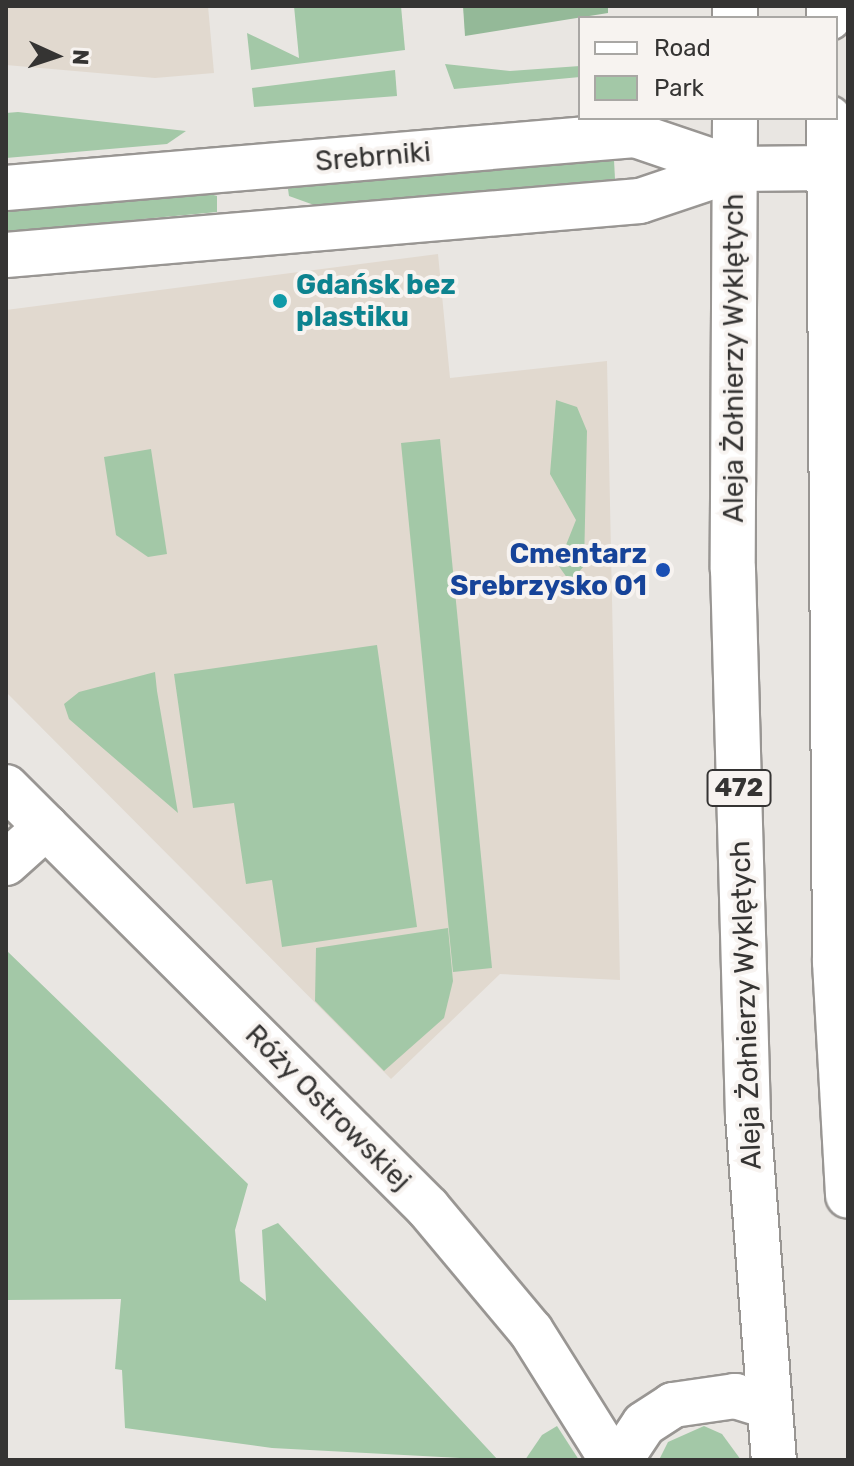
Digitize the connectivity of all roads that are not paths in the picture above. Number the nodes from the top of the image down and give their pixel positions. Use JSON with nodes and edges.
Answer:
{"nodes":[{"id":1,"x":735,"y":120,"type":"edge"},
{"id":2,"x":829,"y":120,"type":"edge"},
{"id":3,"x":829,"y":168,"type":"junction"},
{"id":4,"x":735,"y":169,"type":"junction"},
{"id":5,"x":238,"y":170,"type":"junction"},
{"id":6,"x":6,"y":188,"type":"edge"},
{"id":7,"x":242,"y":235,"type":"junction"},
{"id":8,"x":6,"y":255,"type":"edge"},
{"id":9,"x":6,"y":787,"type":"edge"},
{"id":10,"x":46,"y":827,"type":"junction"},
{"id":11,"x":6,"y":863,"type":"edge"},
{"id":12,"x":848,"y":1196,"type":"edge"},
{"id":13,"x":767,"y":1406,"type":"junction"},
{"id":14,"x":612,"y":1460,"type":"edge"},
{"id":15,"x":620,"y":1460,"type":"edge"},
{"id":16,"x":774,"y":1460,"type":"edge"}],
"edges":[{"from":1,"to":4,"type":"main road","name":"Aleja Żołnierzy Wyklętych","number":"472"},
{"from":2,"to":3,"type":"main road"},
{"from":3,"to":4,"type":"main road","name":"Srebrniki"},
{"from":3,"to":12,"type":"main road"},
{"from":4,"to":5,"type":"main road","name":"Srebrniki"},
{"from":4,"to":7,"type":"main road","name":"Srebrniki"},
{"from":4,"to":13,"type":"main road","name":"Aleja Żołnierzy Wyklętych","number":"472"},
{"from":5,"to":6,"type":"main road","name":"Srebrniki"},
{"from":5,"to":7,"type":"main road"},
{"from":7,"to":8,"type":"main road","name":"Srebrniki"},
{"from":9,"to":10,"type":"main road","name":"Róży Ostrowskiej"},
{"from":10,"to":11,"type":"main road"},
{"from":10,"to":14,"type":"main road","name":"Róży Ostrowskiej"},
{"from":13,"to":15,"type":"main road"},
{"from":13,"to":16,"type":"main road","name":"Aleja Żołnierzy Wyklętych","number":"472"}]}
